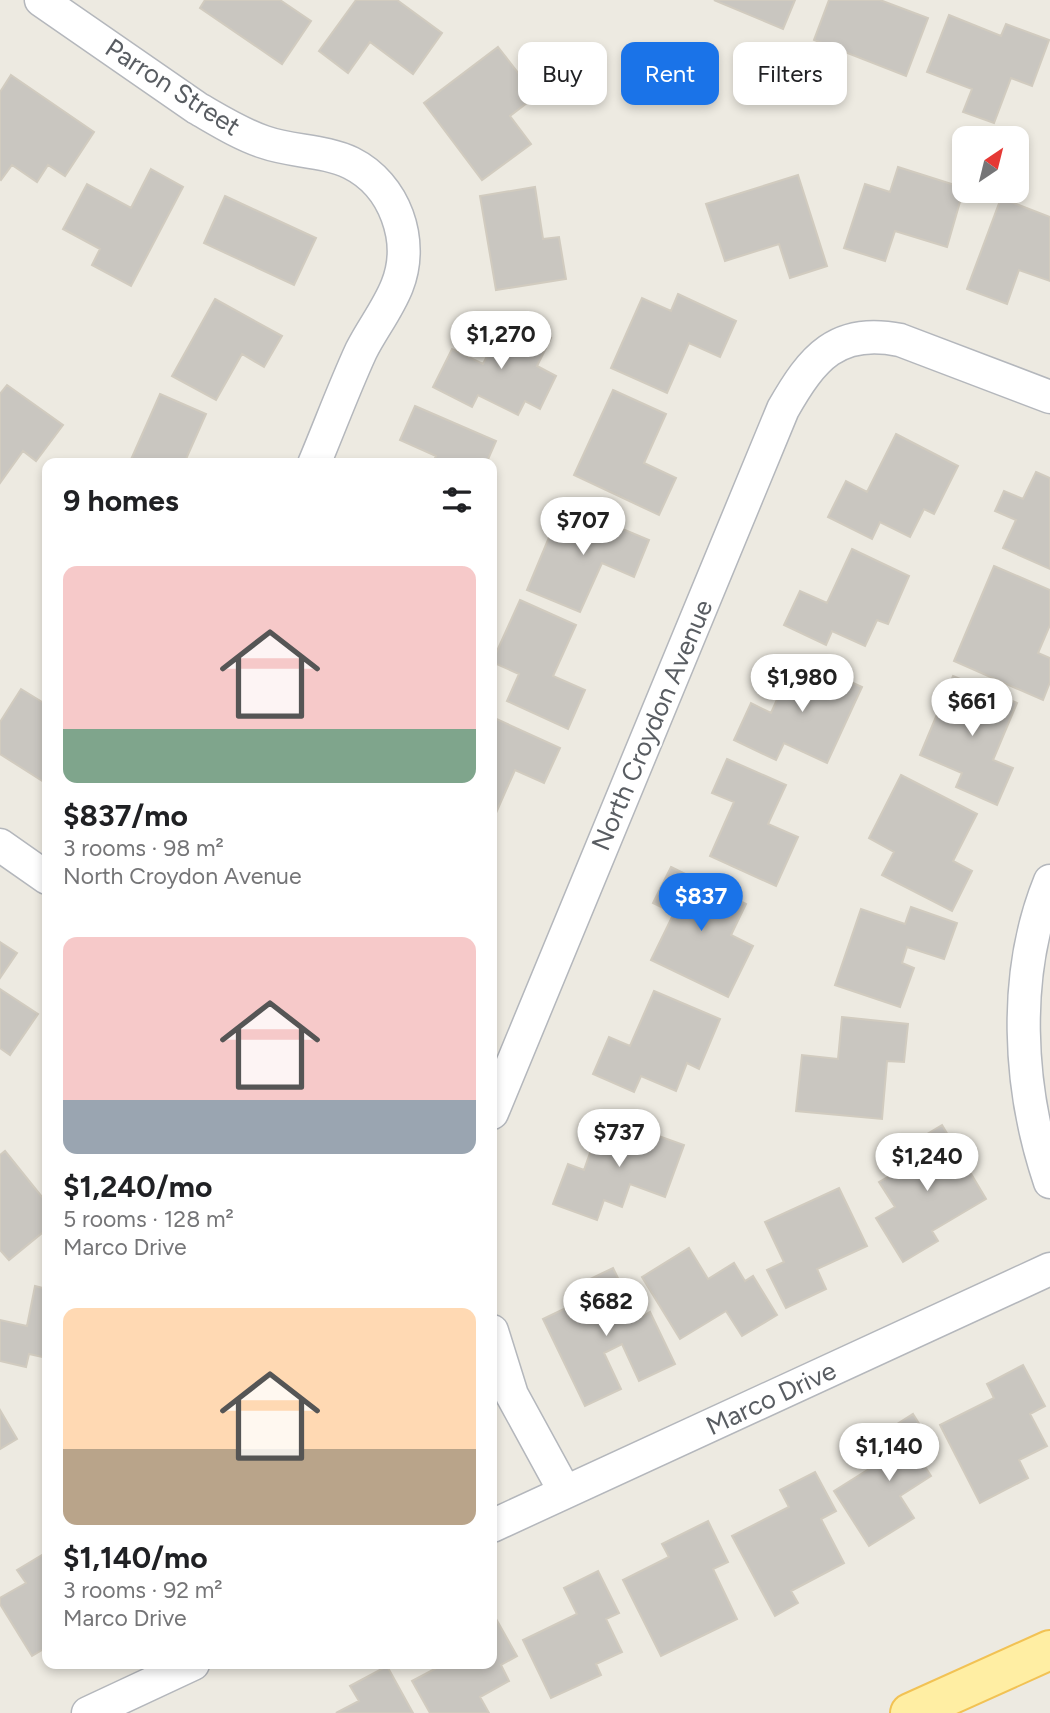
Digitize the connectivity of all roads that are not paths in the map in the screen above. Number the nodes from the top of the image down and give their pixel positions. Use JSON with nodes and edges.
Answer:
{"nodes":[{"id":1,"x":41,"y":0,"type":"edge"},
{"id":2,"x":1050,"y":397,"type":"edge"},
{"id":3,"x":317,"y":458,"type":"edge"},
{"id":4,"x":0,"y":845,"type":"edge"},
{"id":5,"x":42,"y":874,"type":"edge"},
{"id":6,"x":1050,"y":881,"type":"edge"},
{"id":7,"x":497,"y":1100,"type":"edge"},
{"id":8,"x":1050,"y":1182,"type":"edge"},
{"id":9,"x":1050,"y":1269,"type":"edge"},
{"id":10,"x":497,"y":1347,"type":"edge"},
{"id":11,"x":565,"y":1492,"type":"junction"},
{"id":12,"x":497,"y":1524,"type":"edge"},
{"id":13,"x":1050,"y":1650,"type":"edge"},
{"id":14,"x":182,"y":1669,"type":"edge"},
{"id":15,"x":88,"y":1713,"type":"edge"},
{"id":16,"x":910,"y":1713,"type":"edge"}],
"edges":[{"from":1,"to":3,"type":"street","name":"Parron Street"},
{"from":2,"to":7,"type":"street","name":"North Croydon Avenue"},
{"from":4,"to":5,"type":"street"},
{"from":6,"to":8,"type":"street"},
{"from":9,"to":11,"type":"street","name":"Marco Drive"},
{"from":10,"to":11,"type":"street"},
{"from":11,"to":12,"type":"street","name":"Marco Drive"},
{"from":13,"to":16,"type":"main road"},
{"from":14,"to":15,"type":"street"}]}
